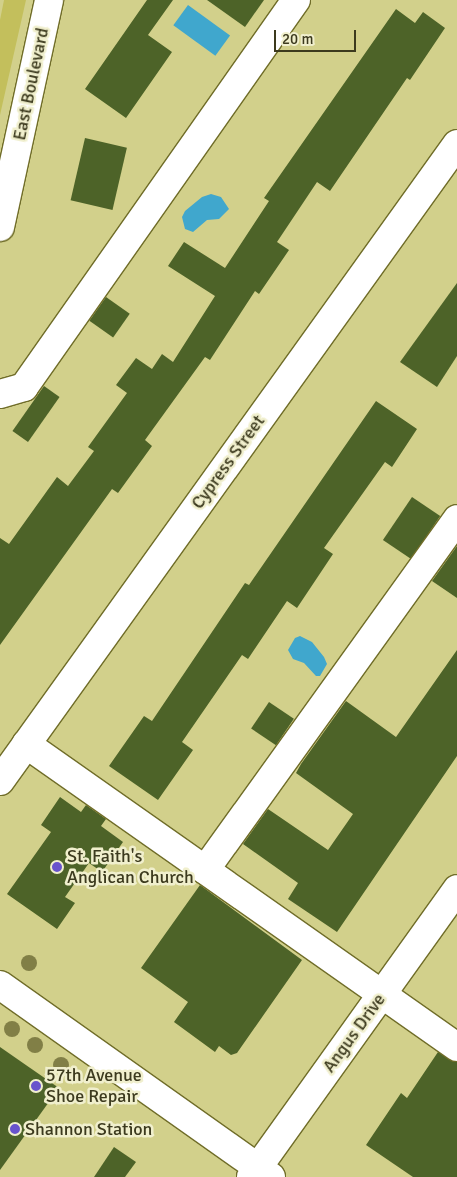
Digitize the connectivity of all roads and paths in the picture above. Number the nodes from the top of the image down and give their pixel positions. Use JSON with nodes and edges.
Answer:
{"nodes":[{"id":1,"x":50,"y":0,"type":"edge"},
{"id":2,"x":296,"y":0,"type":"edge"},
{"id":3,"x":457,"y":144,"type":"edge"},
{"id":4,"x":0,"y":227,"type":"edge"},
{"id":5,"x":0,"y":394,"type":"edge"},
{"id":6,"x":457,"y":519,"type":"edge"},
{"id":7,"x":26,"y":744,"type":"junction"},
{"id":8,"x":0,"y":781,"type":"edge"},
{"id":9,"x":205,"y":870,"type":"junction"},
{"id":10,"x":457,"y":889,"type":"edge"},
{"id":11,"x":0,"y":985,"type":"edge"},
{"id":12,"x":382,"y":994,"type":"junction"},
{"id":13,"x":457,"y":1047,"type":"edge"},
{"id":14,"x":260,"y":1174,"type":"edge"}],
"edges":[{"from":1,"to":4,"type":"street","name":"East Boulevard"},
{"from":2,"to":5,"type":"street"},
{"from":3,"to":7,"type":"street","name":"Cypress Street"},
{"from":6,"to":9,"type":"street"},
{"from":7,"to":8,"type":"street","name":"Cypress Street"},
{"from":7,"to":9,"type":"street"},
{"from":9,"to":12,"type":"street"},
{"from":10,"to":12,"type":"street","name":"Angus Drive"},
{"from":11,"to":14,"type":"street"},
{"from":12,"to":13,"type":"street"},
{"from":12,"to":14,"type":"street","name":"Angus Drive"}]}
